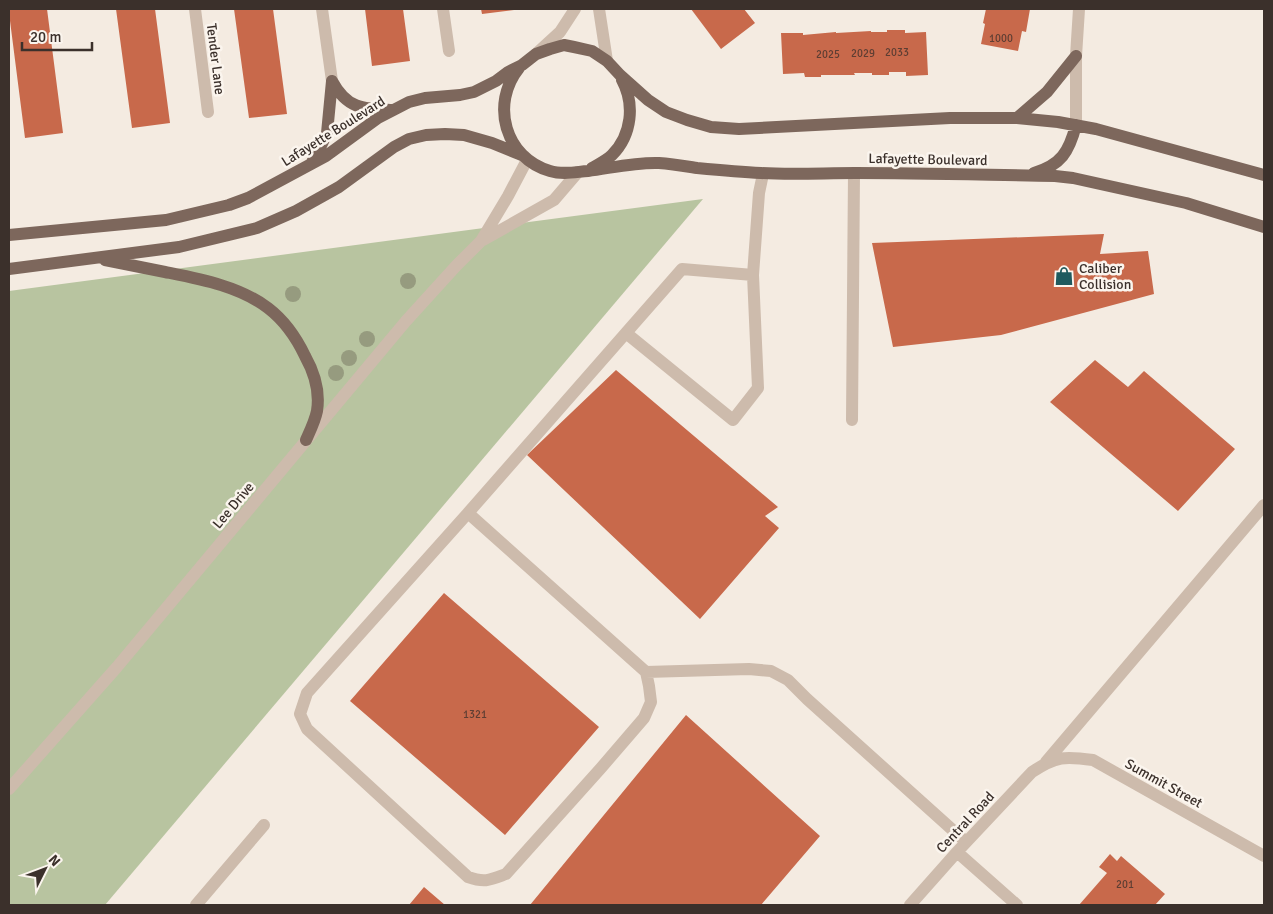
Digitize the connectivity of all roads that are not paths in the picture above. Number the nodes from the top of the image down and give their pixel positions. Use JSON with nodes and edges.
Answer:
{"nodes":[{"id":1,"x":195,"y":9,"type":"edge"},
{"id":2,"x":322,"y":9,"type":"edge"},
{"id":3,"x":443,"y":9,"type":"edge"},
{"id":4,"x":575,"y":9,"type":"edge"},
{"id":5,"x":599,"y":9,"type":"edge"},
{"id":6,"x":1078,"y":9,"type":"edge"},
{"id":7,"x":450,"y":51,"type":"dead end"},
{"id":8,"x":536,"y":54,"type":"junction"},
{"id":9,"x":1076,"y":56,"type":"junction"},
{"id":10,"x":607,"y":61,"type":"junction"},
{"id":11,"x":522,"y":65,"type":"junction"},
{"id":12,"x":620,"y":75,"type":"junction"},
{"id":13,"x":332,"y":81,"type":"junction"},
{"id":14,"x":393,"y":110,"type":"junction"},
{"id":15,"x":208,"y":112,"type":"dead end"},
{"id":16,"x":1017,"y":118,"type":"junction"},
{"id":17,"x":1076,"y":125,"type":"junction"},
{"id":18,"x":525,"y":158,"type":"junction"},
{"id":19,"x":310,"y":165,"type":"junction"},
{"id":20,"x":582,"y":171,"type":"junction"},
{"id":21,"x":854,"y":173,"type":"junction"},
{"id":22,"x":762,"y":174,"type":"junction"},
{"id":23,"x":1264,"y":175,"type":"edge"},
{"id":24,"x":1026,"y":176,"type":"junction"},
{"id":25,"x":1264,"y":227,"type":"edge"},
{"id":26,"x":9,"y":235,"type":"edge"},
{"id":27,"x":481,"y":241,"type":"junction"},
{"id":28,"x":95,"y":258,"type":"junction"},
{"id":29,"x":9,"y":269,"type":"edge"},
{"id":30,"x":753,"y":274,"type":"junction"},
{"id":31,"x":626,"y":333,"type":"junction"},
{"id":32,"x":852,"y":420,"type":"dead end"},
{"id":33,"x":306,"y":440,"type":"junction"},
{"id":34,"x":1264,"y":504,"type":"edge"},
{"id":35,"x":468,"y":513,"type":"junction"},
{"id":36,"x":646,"y":672,"type":"junction"},
{"id":37,"x":1044,"y":764,"type":"junction"},
{"id":38,"x":9,"y":789,"type":"edge"},
{"id":39,"x":264,"y":825,"type":"dead end"},
{"id":40,"x":962,"y":847,"type":"junction"},
{"id":41,"x":1264,"y":856,"type":"edge"},
{"id":42,"x":196,"y":905,"type":"edge"},
{"id":43,"x":910,"y":905,"type":"edge"},
{"id":44,"x":1018,"y":905,"type":"edge"}],
"edges":[{"from":1,"to":15,"type":"street","name":"Tender Lane"},
{"from":2,"to":13,"type":"street"},
{"from":3,"to":7,"type":"street"},
{"from":4,"to":8,"type":"street"},
{"from":5,"to":10,"type":"street"},
{"from":6,"to":9,"type":"street"},
{"from":8,"to":10,"type":"main road","name":"Lafayette Boulevard"},
{"from":8,"to":11,"type":"main road","name":"Lafayette Boulevard"},
{"from":9,"to":16,"type":"main road"},
{"from":9,"to":17,"type":"street"},
{"from":10,"to":12,"type":"main road","name":"Lafayette Boulevard"},
{"from":11,"to":14,"type":"main road","name":"Lafayette Boulevard"},
{"from":11,"to":18,"type":"main road","name":"Lafayette Boulevard"},
{"from":12,"to":16,"type":"main road","name":"Lafayette Boulevard"},
{"from":12,"to":20,"type":"main road","name":"Lafayette Boulevard"},
{"from":13,"to":14,"type":"main road"},
{"from":13,"to":19,"type":"main road"},
{"from":14,"to":19,"type":"main road","name":"Lafayette Boulevard"},
{"from":16,"to":17,"type":"main road","name":"Lafayette Boulevard"},
{"from":17,"to":23,"type":"main road","name":"Lafayette Boulevard"},
{"from":17,"to":24,"type":"main road"},
{"from":18,"to":20,"type":"main road","name":"Lafayette Boulevard"},
{"from":18,"to":27,"type":"street"},
{"from":18,"to":28,"type":"main road","name":"Lafayette Boulevard"},
{"from":19,"to":26,"type":"main road","name":"Lafayette Boulevard"},
{"from":20,"to":22,"type":"main road","name":"Lafayette Boulevard"},
{"from":20,"to":27,"type":"street"},
{"from":21,"to":22,"type":"main road","name":"Lafayette Boulevard"},
{"from":21,"to":24,"type":"main road","name":"Lafayette Boulevard"},
{"from":21,"to":32,"type":"street"},
{"from":22,"to":30,"type":"street"},
{"from":24,"to":25,"type":"main road","name":"Lafayette Boulevard"},
{"from":27,"to":33,"type":"street","name":"Lee Drive"},
{"from":28,"to":29,"type":"main road","name":"Lafayette Boulevard"},
{"from":28,"to":33,"type":"main road"},
{"from":30,"to":31,"type":"street"},
{"from":30,"to":31,"type":"street"},
{"from":31,"to":35,"type":"street"},
{"from":33,"to":38,"type":"street","name":"Lee Drive"},
{"from":34,"to":37,"type":"street"},
{"from":35,"to":36,"type":"street"},
{"from":35,"to":36,"type":"street"},
{"from":36,"to":40,"type":"street"},
{"from":37,"to":40,"type":"street","name":"Central Road"},
{"from":37,"to":41,"type":"street","name":"Summit Street"},
{"from":39,"to":42,"type":"street"},
{"from":40,"to":43,"type":"street","name":"Central Road"},
{"from":40,"to":44,"type":"street"}]}
